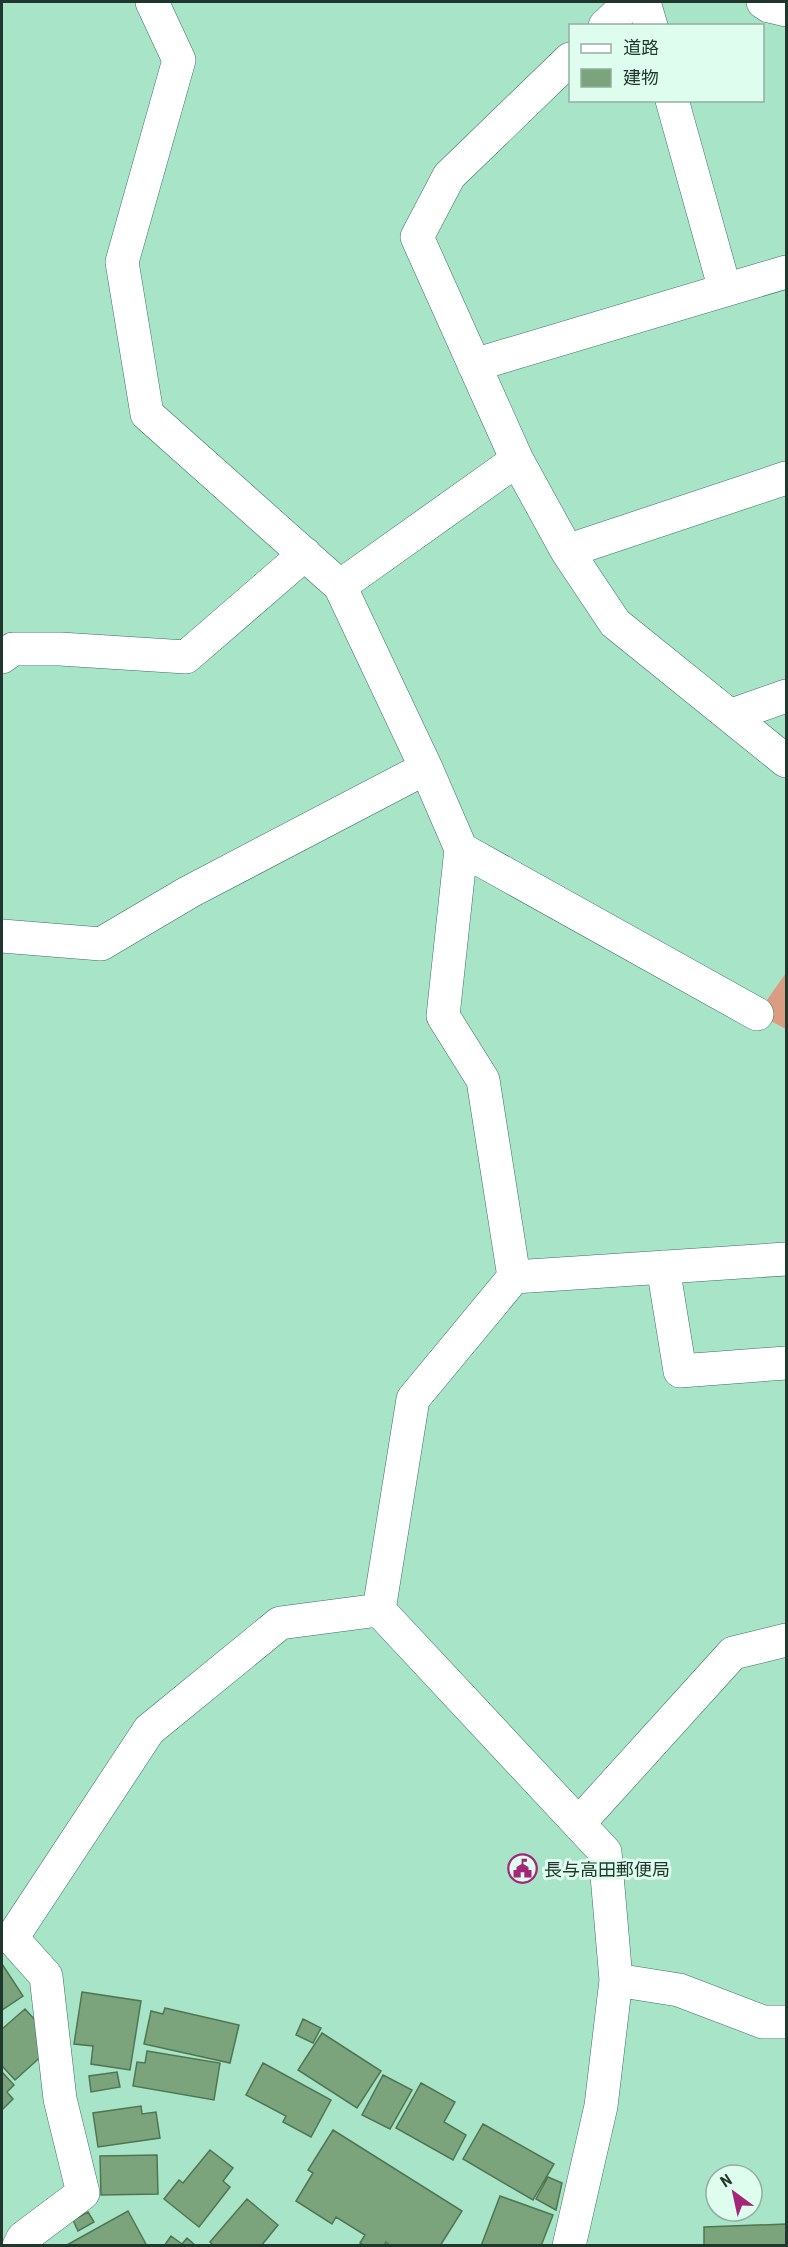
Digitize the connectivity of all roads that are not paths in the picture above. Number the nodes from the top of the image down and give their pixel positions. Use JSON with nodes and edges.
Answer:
{"nodes":[{"id":1,"x":152,"y":2,"type":"edge"},
{"id":2,"x":630,"y":2,"type":"edge"},
{"id":3,"x":644,"y":2,"type":"edge"},
{"id":4,"x":763,"y":2,"type":"edge"},
{"id":5,"x":786,"y":10,"type":"edge"},
{"id":6,"x":607,"y":24,"type":"edge"},
{"id":7,"x":650,"y":24,"type":"edge"},
{"id":8,"x":569,"y":60,"type":"edge"},
{"id":9,"x":673,"y":102,"type":"edge"},
{"id":10,"x":786,"y":272,"type":"edge"},
{"id":11,"x":725,"y":290,"type":"junction"},
{"id":12,"x":474,"y":365,"type":"junction"},
{"id":13,"x":517,"y":460,"type":"junction"},
{"id":14,"x":786,"y":478,"type":"edge"},
{"id":15,"x":567,"y":551,"type":"junction"},
{"id":16,"x":304,"y":554,"type":"junction"},
{"id":17,"x":340,"y":586,"type":"junction"},
{"id":18,"x":2,"y":657,"type":"edge"},
{"id":19,"x":786,"y":696,"type":"edge"},
{"id":20,"x":732,"y":715,"type":"junction"},
{"id":21,"x":786,"y":761,"type":"edge"},
{"id":22,"x":426,"y":768,"type":"junction"},
{"id":23,"x":461,"y":849,"type":"junction"},
{"id":24,"x":2,"y":936,"type":"edge"},
{"id":25,"x":757,"y":1014,"type":"dead end"},
{"id":26,"x":786,"y":1259,"type":"edge"},
{"id":27,"x":663,"y":1267,"type":"junction"},
{"id":28,"x":514,"y":1277,"type":"junction"},
{"id":29,"x":786,"y":1364,"type":"edge"},
{"id":30,"x":379,"y":1610,"type":"junction"},
{"id":31,"x":786,"y":1640,"type":"edge"},
{"id":32,"x":579,"y":1823,"type":"junction"},
{"id":33,"x":616,"y":1980,"type":"junction"},
{"id":34,"x":786,"y":2022,"type":"edge"},
{"id":35,"x":19,"y":2246,"type":"edge"},
{"id":36,"x":569,"y":2246,"type":"edge"}],
"edges":[{"from":1,"to":16,"type":"street"},
{"from":2,"to":6,"type":"street"},
{"from":3,"to":7,"type":"street"},
{"from":4,"to":5,"type":"street"},
{"from":8,"to":12,"type":"street"},
{"from":9,"to":11,"type":"street"},
{"from":10,"to":11,"type":"street"},
{"from":11,"to":12,"type":"street"},
{"from":12,"to":13,"type":"street"},
{"from":13,"to":15,"type":"street"},
{"from":13,"to":17,"type":"street"},
{"from":14,"to":15,"type":"street"},
{"from":15,"to":20,"type":"street"},
{"from":16,"to":17,"type":"street"},
{"from":16,"to":18,"type":"street"},
{"from":17,"to":22,"type":"street"},
{"from":19,"to":20,"type":"street"},
{"from":20,"to":21,"type":"street"},
{"from":22,"to":23,"type":"street"},
{"from":22,"to":24,"type":"street"},
{"from":23,"to":25,"type":"street"},
{"from":23,"to":28,"type":"street"},
{"from":26,"to":27,"type":"street"},
{"from":27,"to":28,"type":"street"},
{"from":27,"to":29,"type":"street"},
{"from":28,"to":30,"type":"street"},
{"from":30,"to":32,"type":"street"},
{"from":30,"to":35,"type":"street"},
{"from":31,"to":32,"type":"street"},
{"from":32,"to":33,"type":"street"},
{"from":33,"to":34,"type":"street"},
{"from":33,"to":36,"type":"street"}]}
